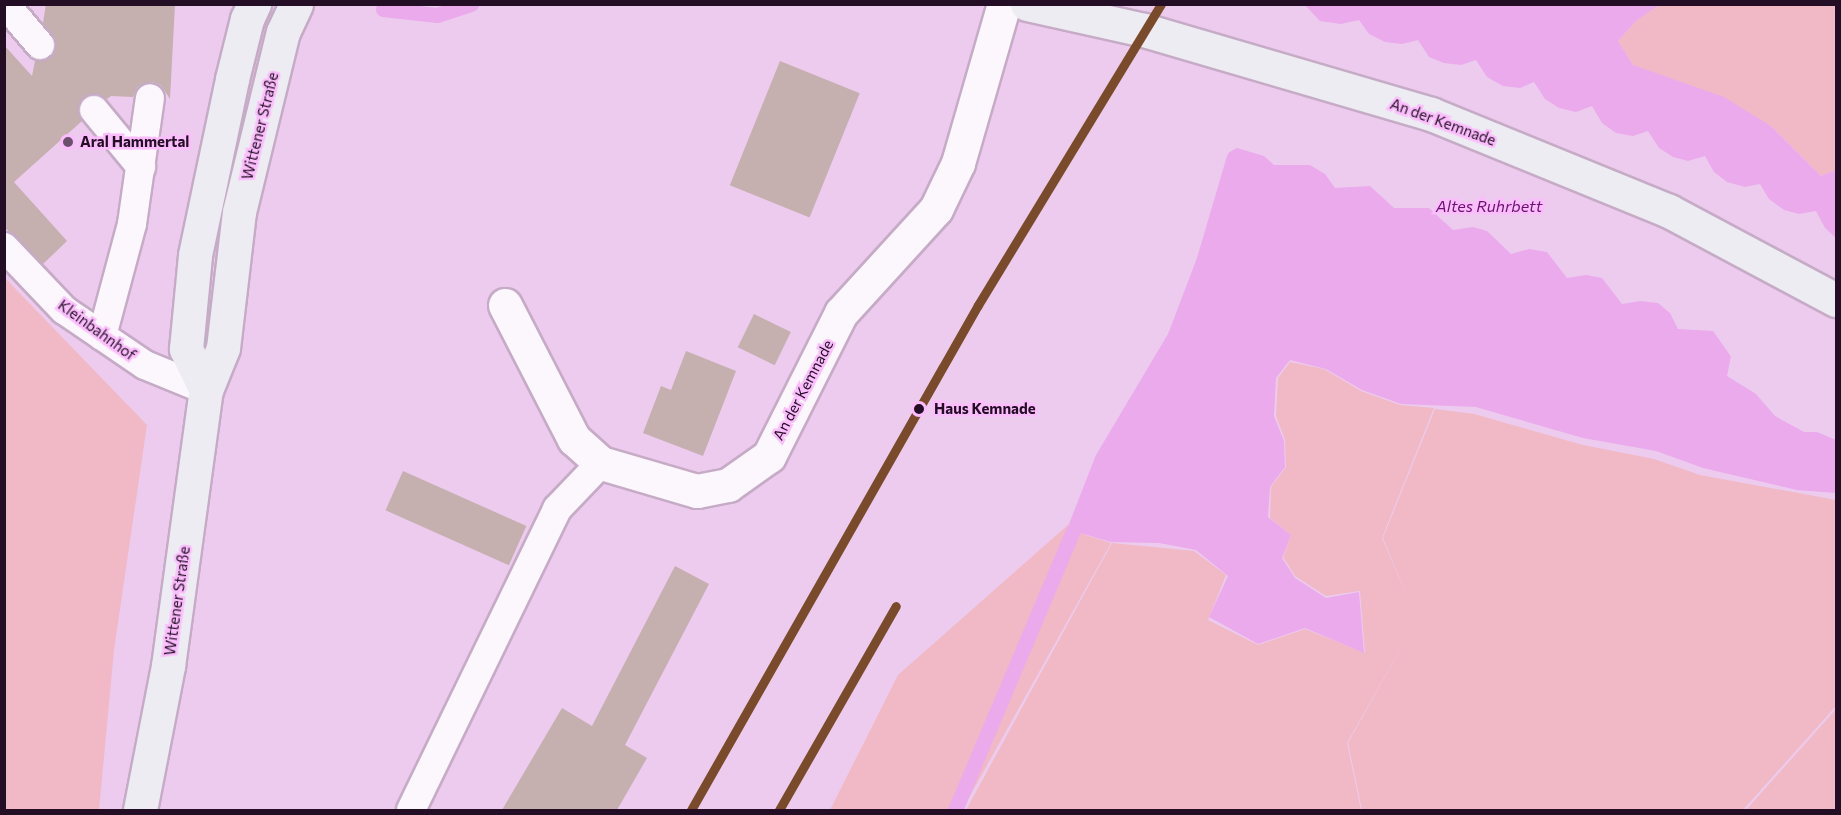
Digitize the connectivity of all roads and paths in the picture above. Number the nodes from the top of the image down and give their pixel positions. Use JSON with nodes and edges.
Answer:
{"nodes":[{"id":1,"x":5,"y":4,"type":"edge"},
{"id":2,"x":254,"y":4,"type":"edge"},
{"id":3,"x":296,"y":4,"type":"edge"},
{"id":4,"x":1004,"y":4,"type":"edge"},
{"id":5,"x":1047,"y":6,"type":"edge"},
{"id":6,"x":40,"y":45,"type":"dead end"},
{"id":7,"x":150,"y":98,"type":"dead end"},
{"id":8,"x":103,"y":111,"type":"dead end"},
{"id":9,"x":141,"y":167,"type":"junction"},
{"id":10,"x":4,"y":247,"type":"edge"},
{"id":11,"x":1836,"y":300,"type":"edge"},
{"id":12,"x":505,"y":305,"type":"dead end"},
{"id":13,"x":102,"y":336,"type":"junction"},
{"id":14,"x":206,"y":390,"type":"junction"},
{"id":15,"x":601,"y":463,"type":"junction"},
{"id":16,"x":141,"y":810,"type":"edge"},
{"id":17,"x":411,"y":810,"type":"edge"}],
"edges":[{"from":1,"to":6,"type":"lane"},
{"from":2,"to":14,"type":"main road"},
{"from":3,"to":14,"type":"main road","name":"Wittener Straße"},
{"from":4,"to":15,"type":"street","name":"An der Kemnade"},
{"from":5,"to":11,"type":"main road","name":"An der Kemnade"},
{"from":7,"to":9,"type":"lane"},
{"from":8,"to":9,"type":"lane"},
{"from":9,"to":13,"type":"lane"},
{"from":10,"to":13,"type":"lane","name":"Kleinbahnhof"},
{"from":12,"to":15,"type":"street","name":"An der Kemnade"},
{"from":13,"to":14,"type":"lane","name":"Kleinbahnhof"},
{"from":14,"to":16,"type":"main road","name":"Wittener Straße"},
{"from":15,"to":17,"type":"lane"}]}
